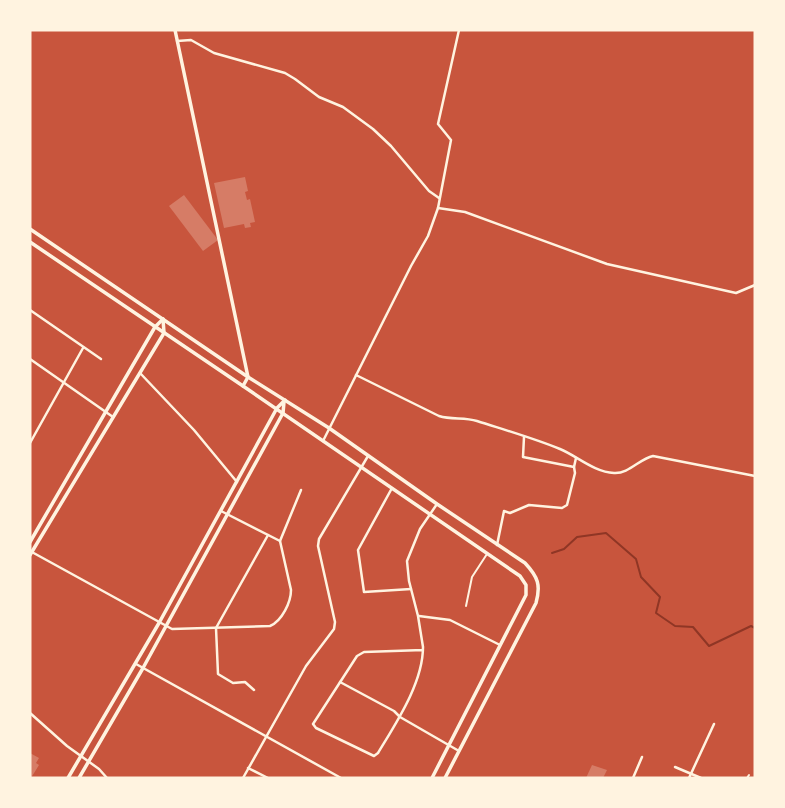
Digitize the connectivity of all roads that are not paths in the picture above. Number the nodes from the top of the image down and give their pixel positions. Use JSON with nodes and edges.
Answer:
{"nodes":[{"id":1,"x":175,"y":30,"type":"edge"},
{"id":2,"x":459,"y":30,"type":"edge"},
{"id":3,"x":177,"y":41,"type":"junction"},
{"id":4,"x":439,"y":198,"type":"junction"},
{"id":5,"x":438,"y":208,"type":"junction"},
{"id":6,"x":30,"y":229,"type":"edge"},
{"id":7,"x":30,"y":242,"type":"edge"},
{"id":8,"x":755,"y":285,"type":"edge"},
{"id":9,"x":30,"y":310,"type":"edge"},
{"id":10,"x":163,"y":319,"type":"junction"},
{"id":11,"x":155,"y":327,"type":"junction"},
{"id":12,"x":164,"y":333,"type":"junction"},
{"id":13,"x":83,"y":348,"type":"junction"},
{"id":14,"x":30,"y":359,"type":"edge"},
{"id":15,"x":101,"y":359,"type":"dead end"},
{"id":16,"x":140,"y":373,"type":"junction"},
{"id":17,"x":356,"y":375,"type":"junction"},
{"id":18,"x":248,"y":377,"type":"junction"},
{"id":19,"x":64,"y":384,"type":"junction"},
{"id":20,"x":243,"y":386,"type":"junction"},
{"id":21,"x":285,"y":400,"type":"junction"},
{"id":22,"x":277,"y":408,"type":"junction"},
{"id":23,"x":105,"y":411,"type":"junction"},
{"id":24,"x":283,"y":413,"type":"junction"},
{"id":25,"x":113,"y":417,"type":"junction"},
{"id":26,"x":329,"y":428,"type":"junction"},
{"id":27,"x":524,"y":437,"type":"junction"},
{"id":28,"x":323,"y":441,"type":"junction"},
{"id":29,"x":30,"y":443,"type":"edge"},
{"id":30,"x":368,"y":456,"type":"junction"},
{"id":31,"x":576,"y":457,"type":"junction"},
{"id":32,"x":362,"y":466,"type":"junction"},
{"id":33,"x":574,"y":467,"type":"junction"},
{"id":34,"x":755,"y":476,"type":"edge"},
{"id":35,"x":237,"y":482,"type":"junction"},
{"id":36,"x":392,"y":488,"type":"junction"},
{"id":37,"x":301,"y":490,"type":"dead end"},
{"id":38,"x":437,"y":504,"type":"junction"},
{"id":39,"x":221,"y":511,"type":"junction"},
{"id":40,"x":228,"y":514,"type":"junction"},
{"id":41,"x":429,"y":514,"type":"junction"},
{"id":42,"x":268,"y":535,"type":"junction"},
{"id":43,"x":280,"y":541,"type":"junction"},
{"id":44,"x":30,"y":542,"type":"edge"},
{"id":45,"x":497,"y":545,"type":"junction"},
{"id":46,"x":30,"y":552,"type":"edge"},
{"id":47,"x":488,"y":554,"type":"junction"},
{"id":48,"x":411,"y":589,"type":"junction"},
{"id":49,"x":466,"y":606,"type":"dead end"},
{"id":50,"x":418,"y":616,"type":"junction"},
{"id":51,"x":159,"y":623,"type":"junction"},
{"id":52,"x":166,"y":627,"type":"junction"},
{"id":53,"x":216,"y":628,"type":"junction"},
{"id":54,"x":500,"y":645,"type":"junction"},
{"id":55,"x":423,"y":650,"type":"junction"},
{"id":56,"x":136,"y":664,"type":"junction"},
{"id":57,"x":143,"y":668,"type":"junction"},
{"id":58,"x":340,"y":682,"type":"junction"},
{"id":59,"x":254,"y":690,"type":"dead end"},
{"id":60,"x":30,"y":713,"type":"edge"},
{"id":61,"x":400,"y":717,"type":"junction"},
{"id":62,"x":714,"y":724,"type":"dead end"},
{"id":63,"x":266,"y":737,"type":"junction"},
{"id":64,"x":449,"y":746,"type":"junction"},
{"id":65,"x":459,"y":751,"type":"junction"},
{"id":66,"x":642,"y":757,"type":"dead end"},
{"id":67,"x":80,"y":758,"type":"junction"},
{"id":68,"x":88,"y":762,"type":"junction"},
{"id":69,"x":675,"y":767,"type":"dead end"},
{"id":70,"x":248,"y":768,"type":"junction"},
{"id":71,"x":690,"y":776,"type":"edge"},
{"id":72,"x":68,"y":778,"type":"edge"},
{"id":73,"x":79,"y":778,"type":"edge"},
{"id":74,"x":107,"y":778,"type":"edge"},
{"id":75,"x":243,"y":778,"type":"edge"},
{"id":76,"x":268,"y":778,"type":"edge"},
{"id":77,"x":341,"y":778,"type":"edge"},
{"id":78,"x":432,"y":778,"type":"edge"},
{"id":79,"x":445,"y":778,"type":"edge"},
{"id":80,"x":633,"y":778,"type":"edge"},
{"id":81,"x":701,"y":778,"type":"edge"}],
"edges":[{"from":1,"to":3,"type":"street"},
{"from":2,"to":4,"type":"street"},
{"from":3,"to":4,"type":"street"},
{"from":3,"to":18,"type":"street"},
{"from":4,"to":5,"type":"street"},
{"from":5,"to":8,"type":"street"},
{"from":5,"to":17,"type":"street"},
{"from":6,"to":10,"type":"street"},
{"from":7,"to":11,"type":"street"},
{"from":9,"to":13,"type":"street"},
{"from":10,"to":11,"type":"street"},
{"from":10,"to":12,"type":"street"},
{"from":10,"to":18,"type":"street"},
{"from":11,"to":12,"type":"street"},
{"from":11,"to":23,"type":"street"},
{"from":12,"to":16,"type":"street"},
{"from":12,"to":20,"type":"street"},
{"from":13,"to":15,"type":"street"},
{"from":13,"to":19,"type":"street"},
{"from":14,"to":19,"type":"street"},
{"from":16,"to":25,"type":"street"},
{"from":16,"to":35,"type":"street"},
{"from":17,"to":26,"type":"street"},
{"from":17,"to":27,"type":"street"},
{"from":18,"to":20,"type":"street"},
{"from":18,"to":21,"type":"street"},
{"from":19,"to":23,"type":"street"},
{"from":19,"to":29,"type":"street"},
{"from":20,"to":22,"type":"street"},
{"from":21,"to":22,"type":"street"},
{"from":21,"to":24,"type":"street"},
{"from":21,"to":26,"type":"street"},
{"from":22,"to":24,"type":"street"},
{"from":22,"to":35,"type":"street"},
{"from":23,"to":25,"type":"street"},
{"from":23,"to":44,"type":"street"},
{"from":24,"to":28,"type":"street"},
{"from":24,"to":40,"type":"street"},
{"from":25,"to":46,"type":"street"},
{"from":26,"to":28,"type":"street"},
{"from":26,"to":30,"type":"street"},
{"from":27,"to":31,"type":"street"},
{"from":27,"to":33,"type":"street"},
{"from":28,"to":32,"type":"street"},
{"from":30,"to":32,"type":"street"},
{"from":30,"to":38,"type":"street"},
{"from":31,"to":33,"type":"street"},
{"from":31,"to":34,"type":"street"},
{"from":32,"to":36,"type":"street"},
{"from":32,"to":63,"type":"street"},
{"from":33,"to":45,"type":"street"},
{"from":35,"to":39,"type":"street"},
{"from":36,"to":41,"type":"street"},
{"from":36,"to":48,"type":"street"},
{"from":37,"to":43,"type":"street"},
{"from":38,"to":41,"type":"street"},
{"from":38,"to":45,"type":"street"},
{"from":39,"to":40,"type":"street"},
{"from":39,"to":51,"type":"street"},
{"from":40,"to":42,"type":"street"},
{"from":40,"to":52,"type":"street"},
{"from":41,"to":47,"type":"street"},
{"from":41,"to":48,"type":"street"},
{"from":42,"to":43,"type":"street"},
{"from":42,"to":53,"type":"street"},
{"from":43,"to":53,"type":"street"},
{"from":45,"to":65,"type":"street"},
{"from":46,"to":51,"type":"street"},
{"from":47,"to":49,"type":"lane"},
{"from":47,"to":54,"type":"street"},
{"from":48,"to":50,"type":"street"},
{"from":50,"to":54,"type":"street"},
{"from":50,"to":55,"type":"street"},
{"from":51,"to":52,"type":"street"},
{"from":51,"to":56,"type":"street"},
{"from":52,"to":53,"type":"street"},
{"from":52,"to":57,"type":"street"},
{"from":53,"to":59,"type":"street"},
{"from":54,"to":64,"type":"street"},
{"from":55,"to":58,"type":"street"},
{"from":55,"to":61,"type":"street"},
{"from":56,"to":57,"type":"street"},
{"from":56,"to":67,"type":"street"},
{"from":57,"to":63,"type":"street"},
{"from":57,"to":68,"type":"street"},
{"from":58,"to":61,"type":"street"},
{"from":58,"to":61,"type":"street"},
{"from":60,"to":67,"type":"street"},
{"from":61,"to":64,"type":"street"},
{"from":62,"to":71,"type":"street"},
{"from":63,"to":70,"type":"street"},
{"from":63,"to":77,"type":"street"},
{"from":64,"to":65,"type":"street"},
{"from":64,"to":78,"type":"street"},
{"from":65,"to":79,"type":"street"},
{"from":66,"to":80,"type":"street"},
{"from":67,"to":68,"type":"street"},
{"from":67,"to":72,"type":"street"},
{"from":68,"to":73,"type":"street"},
{"from":68,"to":74,"type":"street"},
{"from":69,"to":71,"type":"street"},
{"from":70,"to":75,"type":"street"},
{"from":70,"to":76,"type":"street"},
{"from":71,"to":81,"type":"street"}]}
